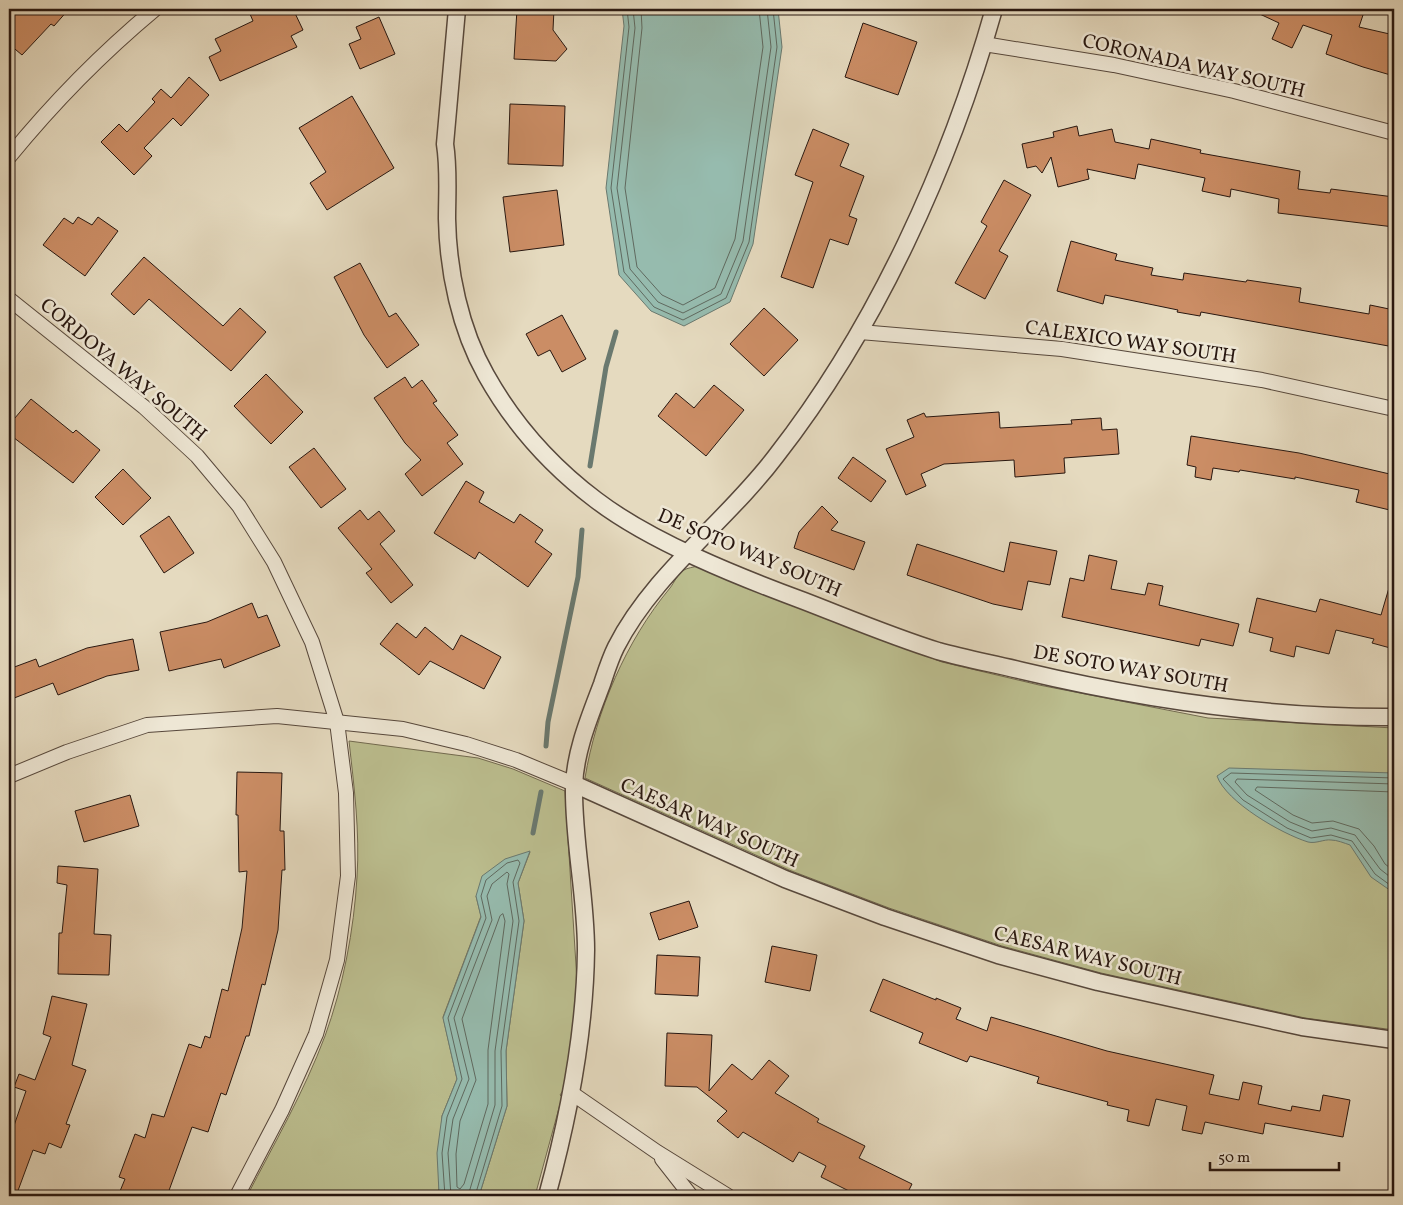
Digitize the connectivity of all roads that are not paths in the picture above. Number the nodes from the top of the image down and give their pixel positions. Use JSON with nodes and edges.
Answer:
{"nodes":[{"id":1,"x":155,"y":9,"type":"edge"},
{"id":2,"x":457,"y":9,"type":"edge"},
{"id":3,"x":994,"y":9,"type":"edge"},
{"id":4,"x":984,"y":44,"type":"junction"},
{"id":5,"x":1394,"y":133,"type":"edge"},
{"id":6,"x":9,"y":157,"type":"edge"},
{"id":7,"x":9,"y":299,"type":"edge"},
{"id":8,"x":860,"y":332,"type":"junction"},
{"id":9,"x":1394,"y":409,"type":"edge"},
{"id":10,"x":687,"y":552,"type":"junction"},
{"id":11,"x":1394,"y":717,"type":"edge"},
{"id":12,"x":337,"y":722,"type":"junction"},
{"id":13,"x":9,"y":776,"type":"edge"},
{"id":14,"x":574,"y":784,"type":"junction"},
{"id":15,"x":1394,"y":1040,"type":"edge"},
{"id":16,"x":573,"y":1094,"type":"junction"},
{"id":17,"x":657,"y":1152,"type":"junction"},
{"id":18,"x":237,"y":1196,"type":"edge"},
{"id":19,"x":547,"y":1196,"type":"edge"},
{"id":20,"x":691,"y":1196,"type":"edge"},
{"id":21,"x":728,"y":1196,"type":"edge"}],
"edges":[{"from":1,"to":6,"type":"street"},
{"from":2,"to":10,"type":"street","name":"DE SOTO WAY SOUTH"},
{"from":3,"to":4,"type":"street"},
{"from":4,"to":5,"type":"street","name":"CORONADA WAY SOUTH"},
{"from":4,"to":8,"type":"street"},
{"from":7,"to":12,"type":"street","name":"CORDOVA WAY SOUTH"},
{"from":8,"to":9,"type":"street","name":"CALEXICO WAY SOUTH"},
{"from":8,"to":10,"type":"street"},
{"from":10,"to":11,"type":"street","name":"DE SOTO WAY SOUTH"},
{"from":10,"to":14,"type":"street"},
{"from":12,"to":13,"type":"street","name":"CAESAR WAY SOUTH"},
{"from":12,"to":14,"type":"street","name":"CAESAR WAY SOUTH"},
{"from":12,"to":18,"type":"street","name":"CORDOVA WAY SOUTH"},
{"from":14,"to":15,"type":"street","name":"CAESAR WAY SOUTH"},
{"from":14,"to":16,"type":"street"},
{"from":16,"to":17,"type":"street"},
{"from":16,"to":19,"type":"street"},
{"from":17,"to":20,"type":"street"},
{"from":17,"to":21,"type":"street"}]}
